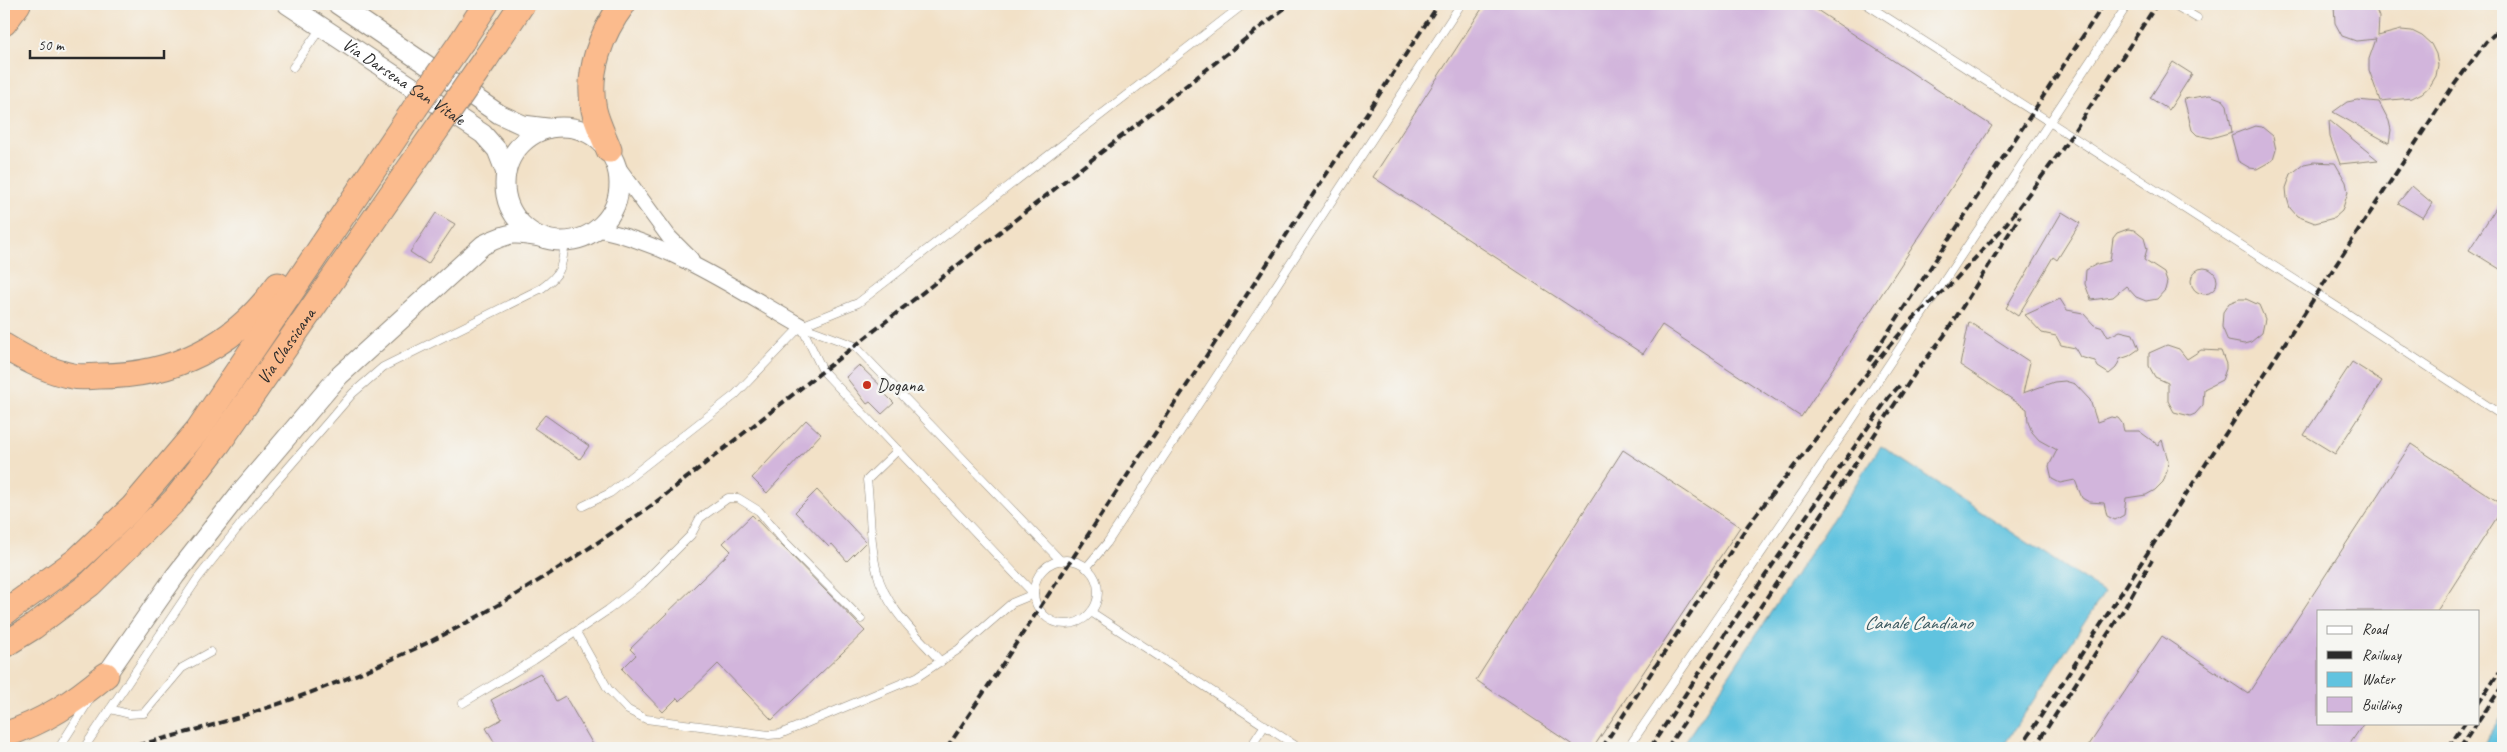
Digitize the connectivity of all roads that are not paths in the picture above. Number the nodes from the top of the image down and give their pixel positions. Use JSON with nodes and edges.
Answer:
{"nodes":[{"id":1,"x":18,"y":4,"type":"edge"},
{"id":2,"x":287,"y":4,"type":"edge"},
{"id":3,"x":337,"y":4,"type":"edge"},
{"id":4,"x":486,"y":4,"type":"edge"},
{"id":5,"x":522,"y":4,"type":"edge"},
{"id":6,"x":623,"y":4,"type":"edge"},
{"id":7,"x":1244,"y":4,"type":"edge"},
{"id":8,"x":1461,"y":4,"type":"edge"},
{"id":9,"x":1866,"y":4,"type":"edge"},
{"id":10,"x":2128,"y":4,"type":"edge"},
{"id":11,"x":2173,"y":4,"type":"edge"},
{"id":12,"x":2197,"y":18,"type":"dead end"},
{"id":13,"x":4,"y":23,"type":"edge"},
{"id":14,"x":322,"y":27,"type":"junction"},
{"id":15,"x":293,"y":67,"type":"dead end"},
{"id":16,"x":2049,"y":122,"type":"junction"},
{"id":17,"x":547,"y":128,"type":"junction"},
{"id":18,"x":613,"y":158,"type":"junction"},
{"id":19,"x":506,"y":173,"type":"junction"},
{"id":20,"x":347,"y":210,"type":"junction"},
{"id":21,"x":598,"y":229,"type":"junction"},
{"id":22,"x":545,"y":238,"type":"junction"},
{"id":23,"x":565,"y":241,"type":"junction"},
{"id":24,"x":701,"y":269,"type":"junction"},
{"id":25,"x":801,"y":326,"type":"junction"},
{"id":26,"x":4,"y":346,"type":"edge"},
{"id":27,"x":2503,"y":416,"type":"edge"},
{"id":28,"x":898,"y":450,"type":"junction"},
{"id":29,"x":583,"y":506,"type":"dead end"},
{"id":30,"x":1061,"y":561,"type":"junction"},
{"id":31,"x":1086,"y":568,"type":"junction"},
{"id":32,"x":1034,"y":594,"type":"junction"},
{"id":33,"x":1091,"y":612,"type":"junction"},
{"id":34,"x":4,"y":613,"type":"edge"},
{"id":35,"x":861,"y":619,"type":"dead end"},
{"id":36,"x":576,"y":632,"type":"junction"},
{"id":37,"x":4,"y":645,"type":"edge"},
{"id":38,"x":211,"y":652,"type":"dead end"},
{"id":39,"x":941,"y":662,"type":"junction"},
{"id":40,"x":106,"y":675,"type":"junction"},
{"id":41,"x":462,"y":703,"type":"dead end"},
{"id":42,"x":110,"y":709,"type":"junction"},
{"id":43,"x":1265,"y":725,"type":"junction"},
{"id":44,"x":4,"y":735,"type":"edge"},
{"id":45,"x":59,"y":748,"type":"edge"},
{"id":46,"x":84,"y":748,"type":"edge"},
{"id":47,"x":1250,"y":748,"type":"edge"},
{"id":48,"x":1299,"y":748,"type":"edge"},
{"id":49,"x":1628,"y":748,"type":"edge"}],
"edges":[{"from":1,"to":13,"type":"highway"},
{"from":2,"to":14,"type":"street","name":"Via Darsena San Vitale"},
{"from":3,"to":17,"type":"street","name":"Via Darsena San Vitale"},
{"from":4,"to":20,"type":"highway","name":"Via Classicana","bridge":true},
{"from":5,"to":37,"type":"highway","name":"Via Classicana","bridge":true},
{"from":6,"to":18,"type":"highway"},
{"from":7,"to":25,"type":"lane"},
{"from":8,"to":31,"type":"lane"},
{"from":9,"to":16,"type":"lane"},
{"from":10,"to":16,"type":"lane"},
{"from":11,"to":12,"type":"lane"},
{"from":14,"to":15,"type":"lane"},
{"from":14,"to":19,"type":"street","name":"Via Darsena San Vitale"},
{"from":16,"to":27,"type":"lane"},
{"from":16,"to":49,"type":"lane"},
{"from":17,"to":18,"type":"street","name":"Via Darsena San Vitale"},
{"from":17,"to":19,"type":"street","name":"Via Darsena San Vitale"},
{"from":18,"to":21,"type":"street","name":"Via Darsena San Vitale"},
{"from":18,"to":24,"type":"street","name":"Via Darsena San Vitale"},
{"from":19,"to":22,"type":"street","name":"Via Darsena San Vitale"},
{"from":20,"to":26,"type":"highway"},
{"from":20,"to":34,"type":"highway","name":"Via Classicana"},
{"from":21,"to":23,"type":"street","name":"Via Darsena San Vitale"},
{"from":21,"to":24,"type":"street","name":"Via Darsena San Vitale"},
{"from":22,"to":23,"type":"street","name":"Via Darsena San Vitale"},
{"from":22,"to":40,"type":"street"},
{"from":23,"to":42,"type":"lane"},
{"from":24,"to":25,"type":"street","name":"Via Darsena San Vitale"},
{"from":25,"to":28,"type":"lane"},
{"from":25,"to":29,"type":"lane"},
{"from":25,"to":30,"type":"lane"},
{"from":28,"to":32,"type":"lane"},
{"from":28,"to":39,"type":"lane"},
{"from":30,"to":31,"type":"lane"},
{"from":30,"to":32,"type":"lane"},
{"from":31,"to":33,"type":"lane"},
{"from":32,"to":33,"type":"lane"},
{"from":32,"to":39,"type":"lane"},
{"from":33,"to":43,"type":"lane"},
{"from":35,"to":36,"type":"lane"},
{"from":36,"to":39,"type":"lane"},
{"from":36,"to":41,"type":"lane"},
{"from":38,"to":42,"type":"lane"},
{"from":40,"to":44,"type":"highway"},
{"from":40,"to":45,"type":"lane"},
{"from":42,"to":46,"type":"lane"},
{"from":43,"to":47,"type":"lane"},
{"from":43,"to":48,"type":"lane"}]}
